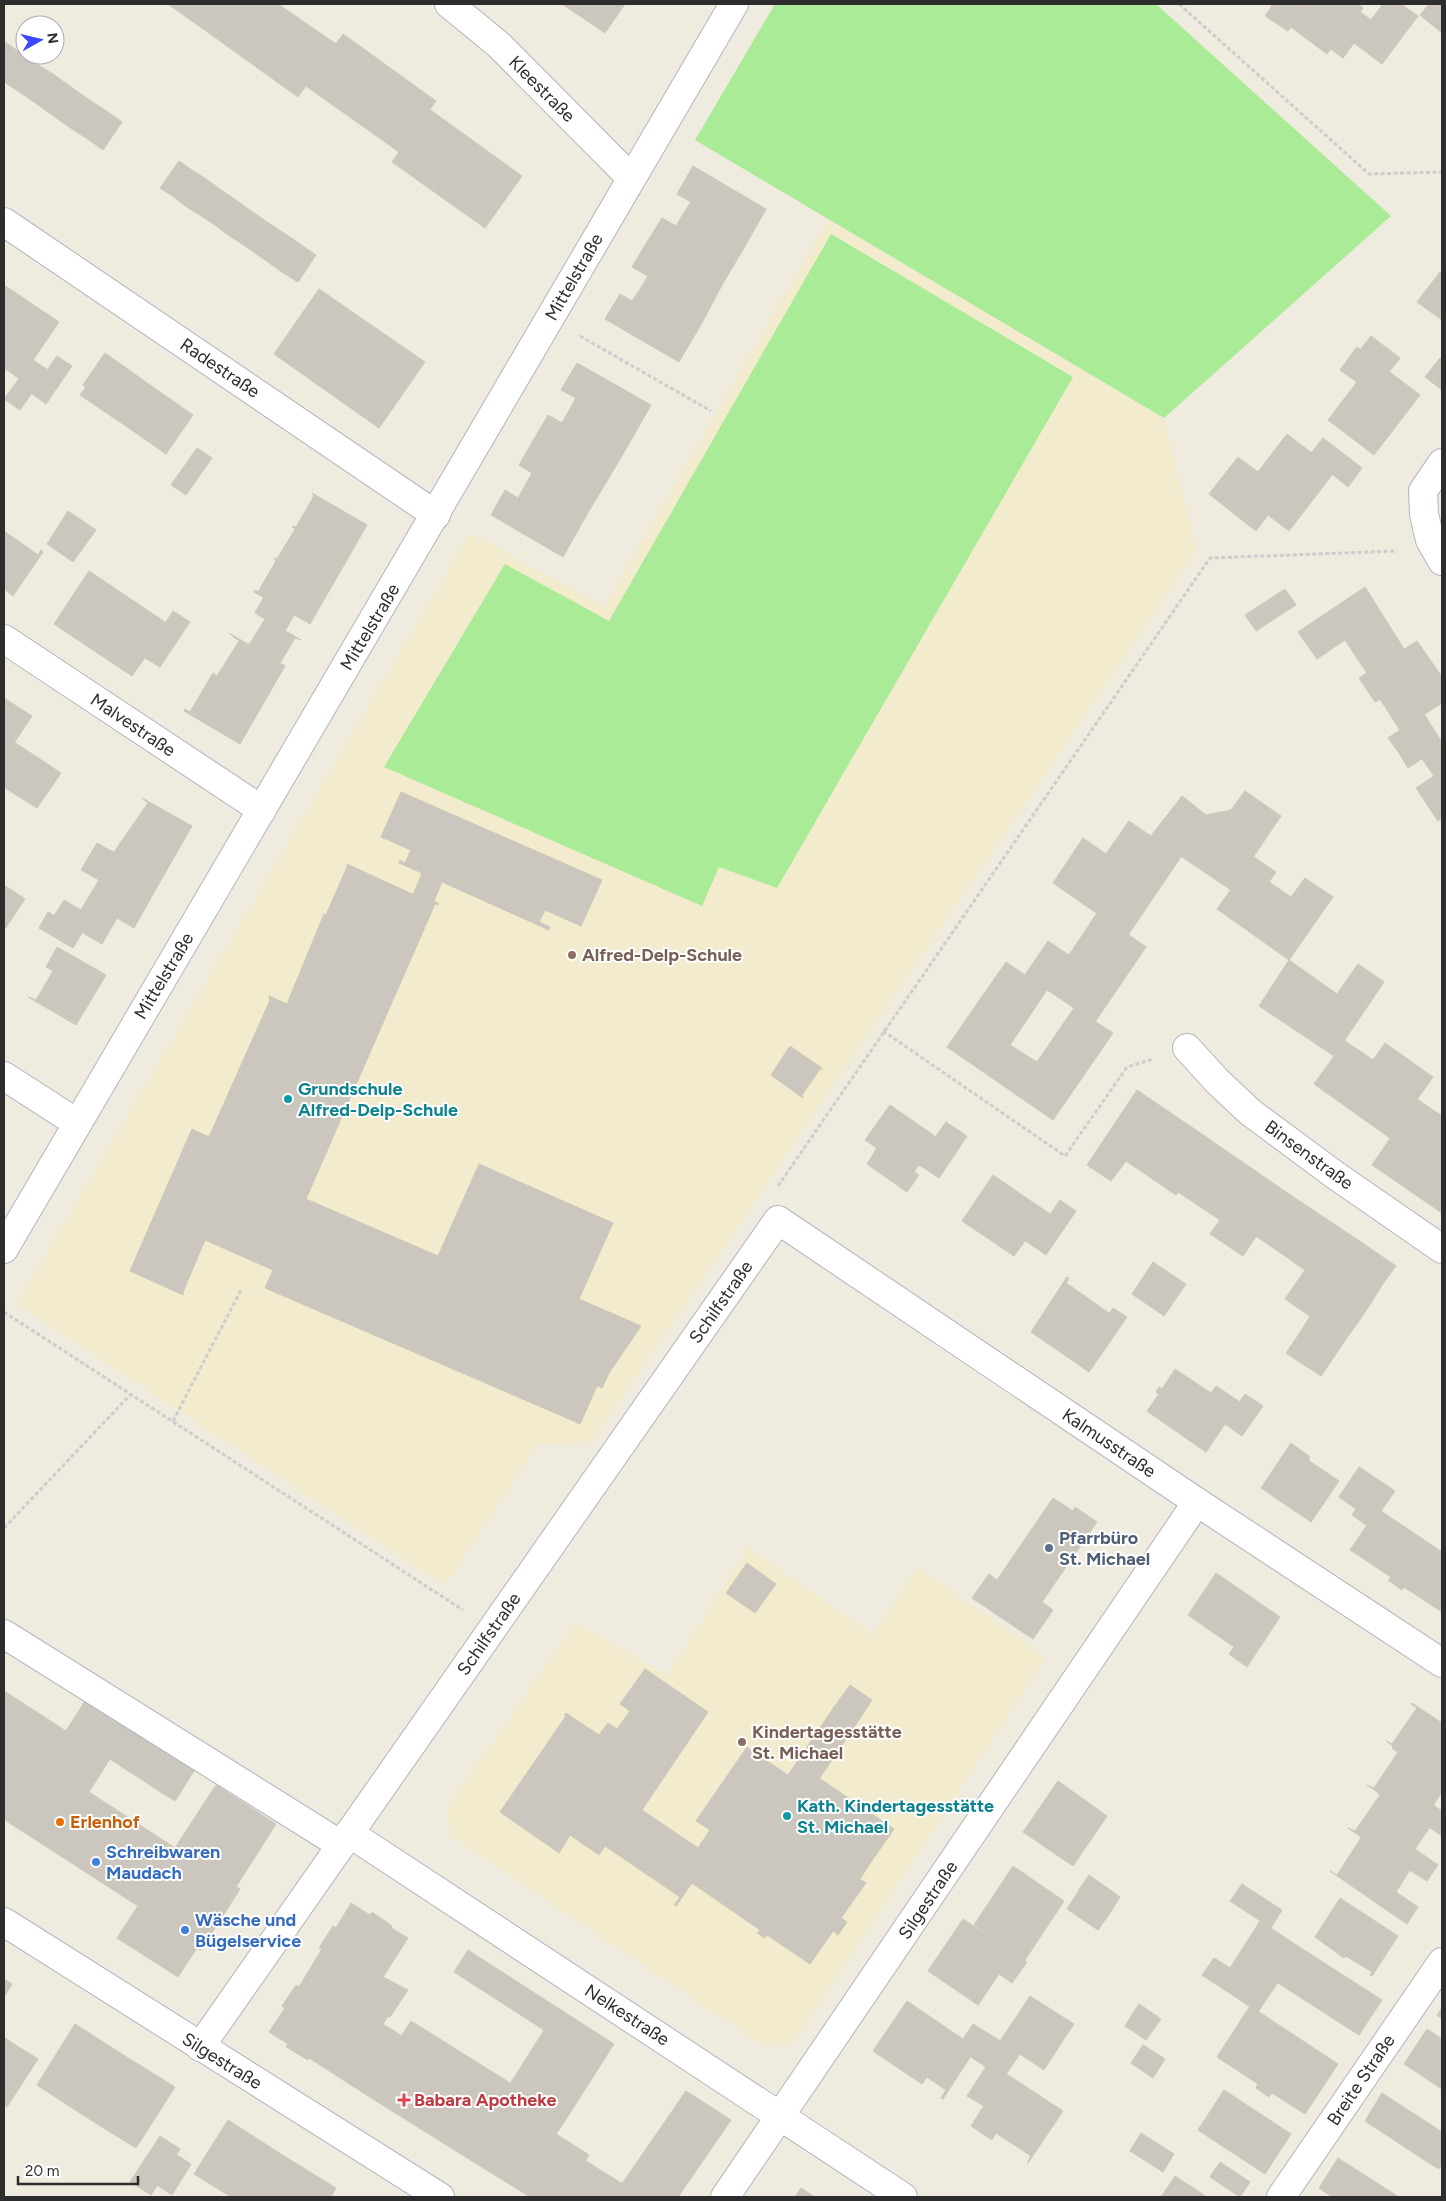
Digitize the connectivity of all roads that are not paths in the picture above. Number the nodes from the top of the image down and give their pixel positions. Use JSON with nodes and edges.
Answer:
{"nodes":[{"id":1,"x":449,"y":4,"type":"edge"},
{"id":2,"x":734,"y":4,"type":"edge"},
{"id":3,"x":631,"y":178,"type":"junction"},
{"id":4,"x":4,"y":222,"type":"edge"},
{"id":5,"x":1442,"y":463,"type":"edge"},
{"id":6,"x":436,"y":515,"type":"junction"},
{"id":7,"x":1436,"y":550,"type":"edge"},
{"id":8,"x":4,"y":639,"type":"edge"},
{"id":9,"x":262,"y":810,"type":"junction"},
{"id":10,"x":1187,"y":1048,"type":"road end"},
{"id":11,"x":4,"y":1076,"type":"edge"},
{"id":12,"x":77,"y":1122,"type":"junction"},
{"id":13,"x":778,"y":1220,"type":"joint"},
{"id":14,"x":4,"y":1249,"type":"edge"},
{"id":15,"x":1442,"y":1250,"type":"edge"},
{"id":16,"x":1197,"y":1502,"type":"junction"},
{"id":17,"x":4,"y":1634,"type":"edge"},
{"id":18,"x":1442,"y":1663,"type":"edge"},
{"id":19,"x":345,"y":1839,"type":"junction"},
{"id":20,"x":4,"y":1922,"type":"edge"},
{"id":21,"x":1442,"y":1962,"type":"edge"},
{"id":22,"x":200,"y":2048,"type":"junction"},
{"id":23,"x":782,"y":2116,"type":"junction"},
{"id":24,"x":412,"y":2190,"type":"edge"},
{"id":25,"x":440,"y":2197,"type":"edge"},
{"id":26,"x":725,"y":2197,"type":"edge"},
{"id":27,"x":903,"y":2197,"type":"edge"},
{"id":28,"x":1281,"y":2197,"type":"edge"}],
"edges":[{"from":1,"to":3,"type":"street","name":"Kleestraße"},
{"from":2,"to":3,"type":"street","name":"Mittelstraße"},
{"from":3,"to":6,"type":"street","name":"Mittelstraße"},
{"from":4,"to":6,"type":"street","name":"Radestraße"},
{"from":5,"to":7,"type":"street"},
{"from":6,"to":9,"type":"street","name":"Mittelstraße"},
{"from":8,"to":9,"type":"street","name":"Malvestraße"},
{"from":9,"to":12,"type":"street","name":"Mittelstraße"},
{"from":10,"to":15,"type":"street","name":"Binsenstraße"},
{"from":11,"to":12,"type":"street"},
{"from":12,"to":14,"type":"street","name":"Mittelstraße"},
{"from":13,"to":16,"type":"street","name":"Kalmusstraße"},
{"from":13,"to":19,"type":"street","name":"Schilfstraße"},
{"from":16,"to":18,"type":"street","name":"Kalmusstraße"},
{"from":16,"to":23,"type":"street","name":"Silgestraße"},
{"from":17,"to":19,"type":"street","name":"Nelkestraße"},
{"from":19,"to":22,"type":"street","name":"Schilfstraße"},
{"from":19,"to":23,"type":"street","name":"Nelkestraße"},
{"from":20,"to":22,"type":"street","name":"Silgestraße"},
{"from":21,"to":28,"type":"street","name":"Breite Straße"},
{"from":22,"to":24,"type":"street","name":"Silgestraße"},
{"from":23,"to":26,"type":"street","name":"Silgestraße"},
{"from":23,"to":27,"type":"street","name":"Nelkestraße"},
{"from":24,"to":25,"type":"street","name":"Silgestraße"}]}
